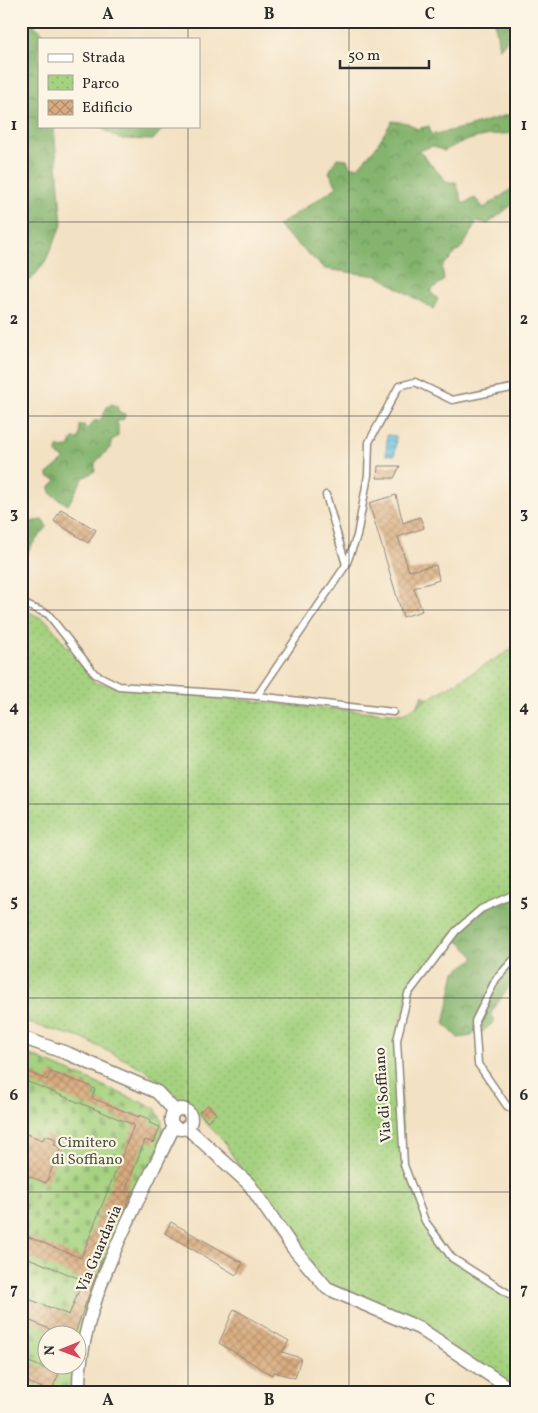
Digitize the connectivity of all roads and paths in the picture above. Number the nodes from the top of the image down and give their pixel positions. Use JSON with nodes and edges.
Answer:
{"nodes":[{"id":1,"x":517,"y":387,"type":"edge"},
{"id":2,"x":326,"y":496,"type":"dead end"},
{"id":3,"x":346,"y":565,"type":"junction"},
{"id":4,"x":21,"y":603,"type":"edge"},
{"id":5,"x":257,"y":696,"type":"junction"},
{"id":6,"x":393,"y":712,"type":"dead end"},
{"id":7,"x":517,"y":893,"type":"edge"},
{"id":8,"x":517,"y":956,"type":"edge"},
{"id":9,"x":21,"y":1037,"type":"edge"},
{"id":10,"x":517,"y":1112,"type":"edge"},
{"id":11,"x":180,"y":1127,"type":"junction"},
{"id":12,"x":517,"y":1299,"type":"edge"},
{"id":13,"x":78,"y":1392,"type":"edge"},
{"id":14,"x":515,"y":1392,"type":"edge"}],
"edges":[{"from":1,"to":3,"type":"lane"},
{"from":2,"to":3,"type":"lane"},
{"from":3,"to":5,"type":"lane"},
{"from":4,"to":5,"type":"lane"},
{"from":5,"to":6,"type":"lane"},
{"from":7,"to":12,"type":"lane","name":"Via di Soffiano"},
{"from":8,"to":10,"type":"lane"},
{"from":9,"to":11,"type":"street"},
{"from":11,"to":13,"type":"street","name":"Via Guardavia"},
{"from":11,"to":14,"type":"street"}]}
